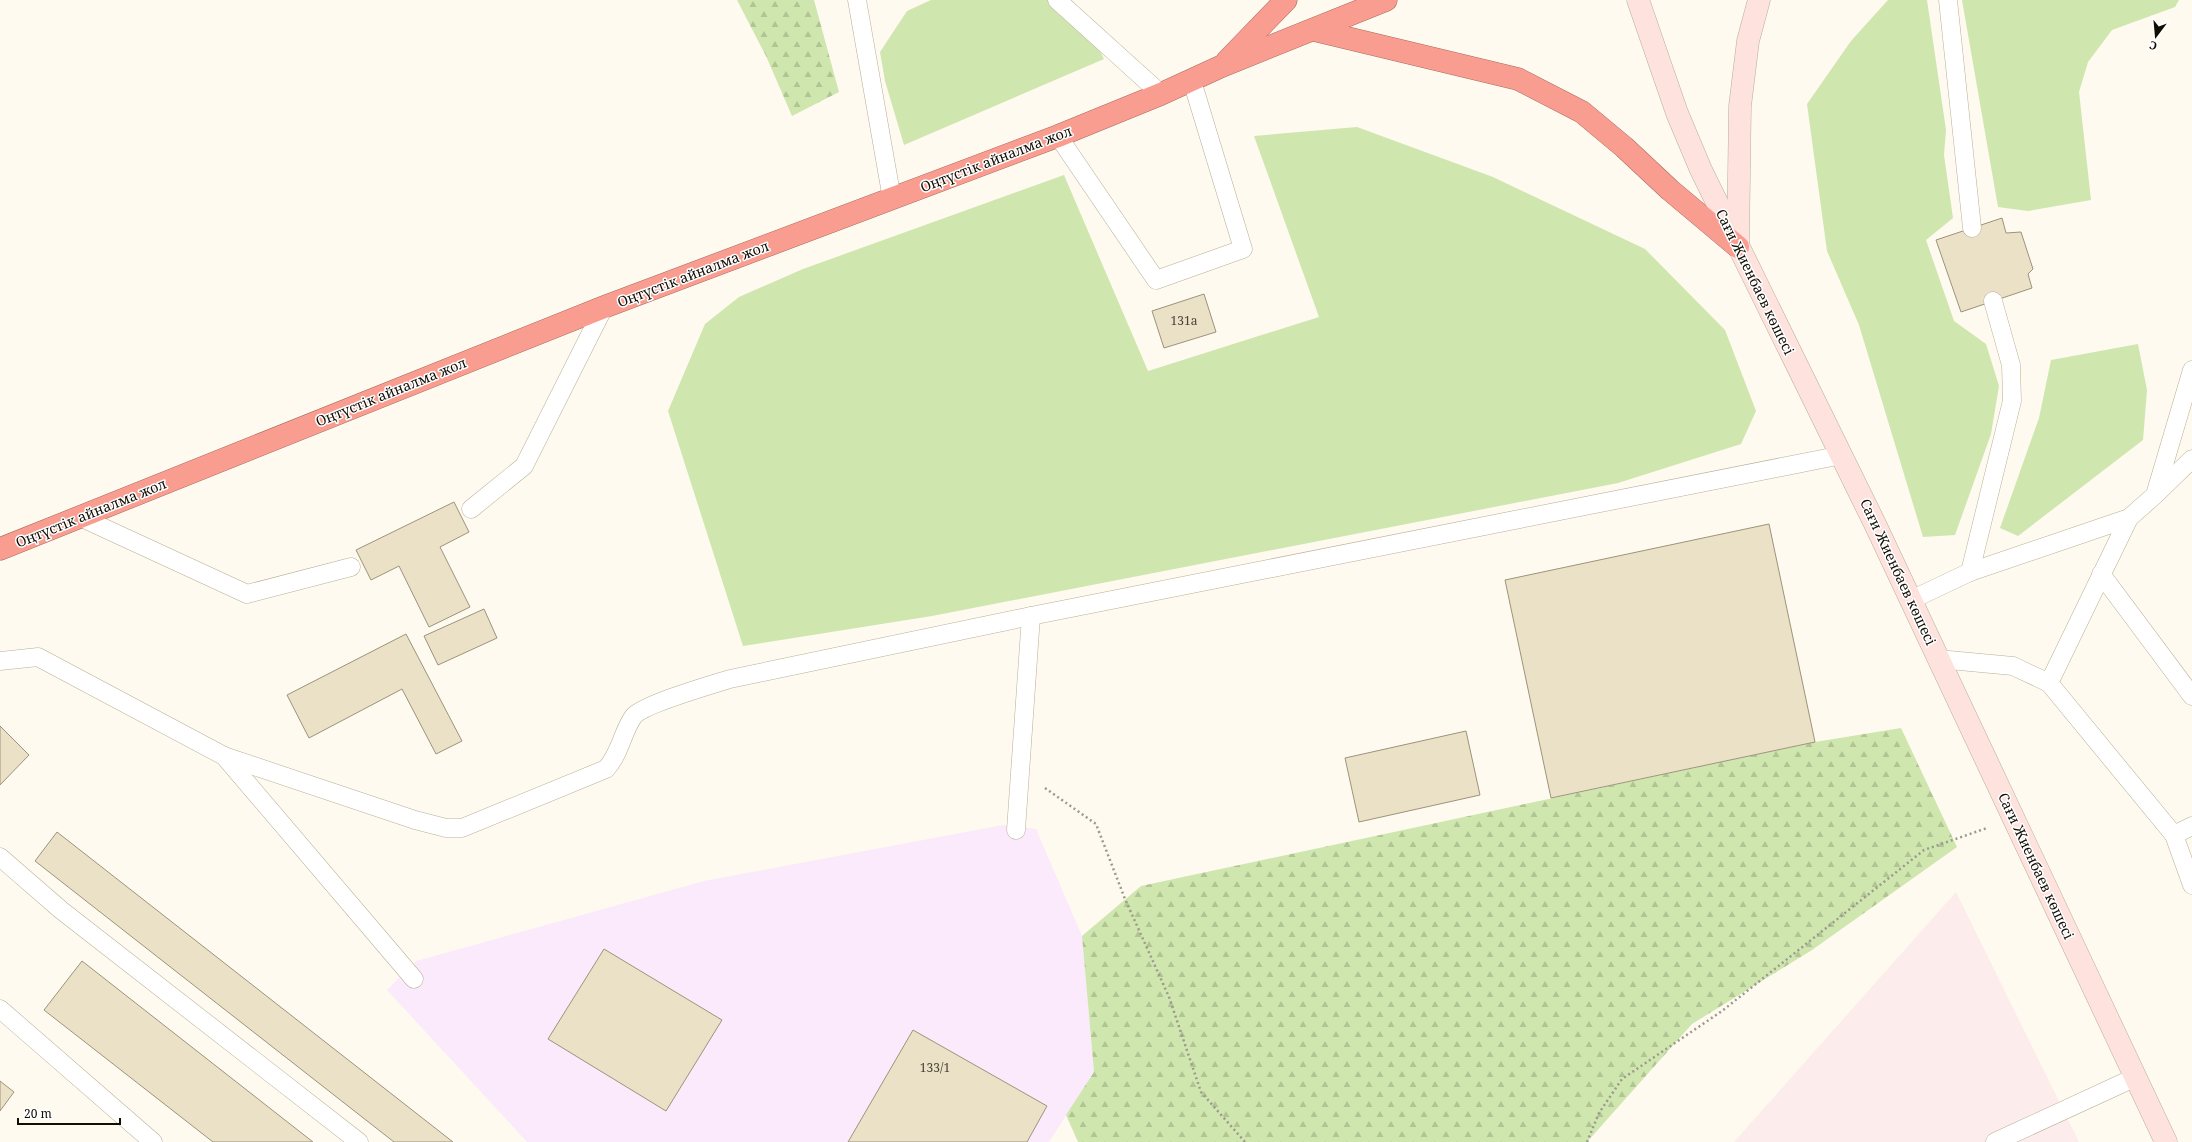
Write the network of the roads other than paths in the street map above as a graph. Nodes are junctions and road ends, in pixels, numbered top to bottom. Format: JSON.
{"nodes":[{"id":1,"x":857,"y":0,"type":"edge"},
{"id":2,"x":1057,"y":0,"type":"edge"},
{"id":3,"x":1286,"y":0,"type":"edge"},
{"id":4,"x":1386,"y":0,"type":"edge"},
{"id":5,"x":1638,"y":0,"type":"edge"},
{"id":6,"x":1759,"y":0,"type":"edge"},
{"id":7,"x":1948,"y":0,"type":"edge"},
{"id":8,"x":1314,"y":30,"type":"junction"},
{"id":9,"x":1222,"y":66,"type":"junction"},
{"id":10,"x":1192,"y":81,"type":"junction"},
{"id":11,"x":1161,"y":94,"type":"junction"},
{"id":12,"x":1058,"y":136,"type":"junction"},
{"id":13,"x":892,"y":199,"type":"junction"},
{"id":14,"x":1972,"y":228,"type":"dead end"},
{"id":15,"x":1738,"y":247,"type":"junction"},
{"id":16,"x":1993,"y":301,"type":"dead end"},
{"id":17,"x":604,"y":307,"type":"junction"},
{"id":18,"x":2192,"y":370,"type":"edge"},
{"id":19,"x":1842,"y":456,"type":"junction"},
{"id":20,"x":2192,"y":458,"type":"edge"},
{"id":21,"x":2155,"y":494,"type":"junction"},
{"id":22,"x":471,"y":509,"type":"dead end"},
{"id":23,"x":80,"y":517,"type":"junction"},
{"id":24,"x":2129,"y":518,"type":"junction"},
{"id":25,"x":0,"y":549,"type":"edge"},
{"id":26,"x":351,"y":567,"type":"dead end"},
{"id":27,"x":1970,"y":572,"type":"junction"},
{"id":28,"x":2101,"y":574,"type":"junction"},
{"id":29,"x":1911,"y":600,"type":"junction"},
{"id":30,"x":1031,"y":616,"type":"junction"},
{"id":31,"x":1938,"y":659,"type":"junction"},
{"id":32,"x":0,"y":661,"type":"edge"},
{"id":33,"x":2050,"y":683,"type":"junction"},
{"id":34,"x":2192,"y":696,"type":"edge"},
{"id":35,"x":224,"y":756,"type":"junction"},
{"id":36,"x":2192,"y":826,"type":"edge"},
{"id":37,"x":1016,"y":830,"type":"dead end"},
{"id":38,"x":2174,"y":834,"type":"junction"},
{"id":39,"x":0,"y":857,"type":"edge"},
{"id":40,"x":2192,"y":885,"type":"edge"},
{"id":41,"x":414,"y":979,"type":"dead end"},
{"id":42,"x":0,"y":1009,"type":"edge"},
{"id":43,"x":2136,"y":1078,"type":"junction"},
{"id":44,"x":153,"y":1142,"type":"edge"},
{"id":45,"x":359,"y":1142,"type":"edge"},
{"id":46,"x":1995,"y":1142,"type":"edge"},
{"id":47,"x":2166,"y":1142,"type":"edge"}],
"edges":[{"from":1,"to":13,"type":"lane"},
{"from":2,"to":11,"type":"lane"},
{"from":3,"to":9,"type":"highway"},
{"from":4,"to":8,"type":"highway","name":"Оңтүстік айналма жол"},
{"from":5,"to":15,"type":"main road","name":"Сағи Жиенбаев көшесі"},
{"from":6,"to":15,"type":"main road"},
{"from":7,"to":14,"type":"lane"},
{"from":8,"to":9,"type":"highway","name":"Оңтүстік айналма жол"},
{"from":8,"to":15,"type":"highway"},
{"from":9,"to":10,"type":"highway","name":"Оңтүстік айналма жол"},
{"from":10,"to":11,"type":"highway","name":"Оңтүстік айналма жол"},
{"from":10,"to":12,"type":"lane"},
{"from":11,"to":12,"type":"highway","name":"Оңтүстік айналма жол"},
{"from":12,"to":13,"type":"highway","name":"Оңтүстік айналма жол"},
{"from":13,"to":17,"type":"highway","name":"Оңтүстік айналма жол"},
{"from":15,"to":19,"type":"main road","name":"Сағи Жиенбаев көшесі"},
{"from":16,"to":27,"type":"lane"},
{"from":17,"to":22,"type":"lane"},
{"from":17,"to":23,"type":"highway","name":"Оңтүстік айналма жол"},
{"from":18,"to":21,"type":"lane"},
{"from":19,"to":29,"type":"main road","name":"Сағи Жиенбаев көшесі"},
{"from":19,"to":30,"type":"lane"},
{"from":20,"to":21,"type":"lane"},
{"from":21,"to":24,"type":"lane"},
{"from":23,"to":25,"type":"highway","name":"Оңтүстік айналма жол"},
{"from":23,"to":26,"type":"lane"},
{"from":24,"to":27,"type":"lane"},
{"from":24,"to":28,"type":"lane"},
{"from":27,"to":29,"type":"lane"},
{"from":28,"to":33,"type":"lane"},
{"from":28,"to":34,"type":"lane"},
{"from":29,"to":31,"type":"main road","name":"Сағи Жиенбаев көшесі"},
{"from":30,"to":35,"type":"lane"},
{"from":30,"to":37,"type":"lane"},
{"from":31,"to":33,"type":"lane"},
{"from":31,"to":43,"type":"main road","name":"Сағи Жиенбаев көшесі"},
{"from":32,"to":35,"type":"lane"},
{"from":33,"to":38,"type":"lane"},
{"from":35,"to":41,"type":"lane"},
{"from":36,"to":38,"type":"lane"},
{"from":38,"to":40,"type":"lane"},
{"from":39,"to":45,"type":"lane"},
{"from":42,"to":44,"type":"lane"},
{"from":43,"to":46,"type":"lane"},
{"from":43,"to":47,"type":"main road","name":"Сағи Жиенбаев көшесі"}]}
